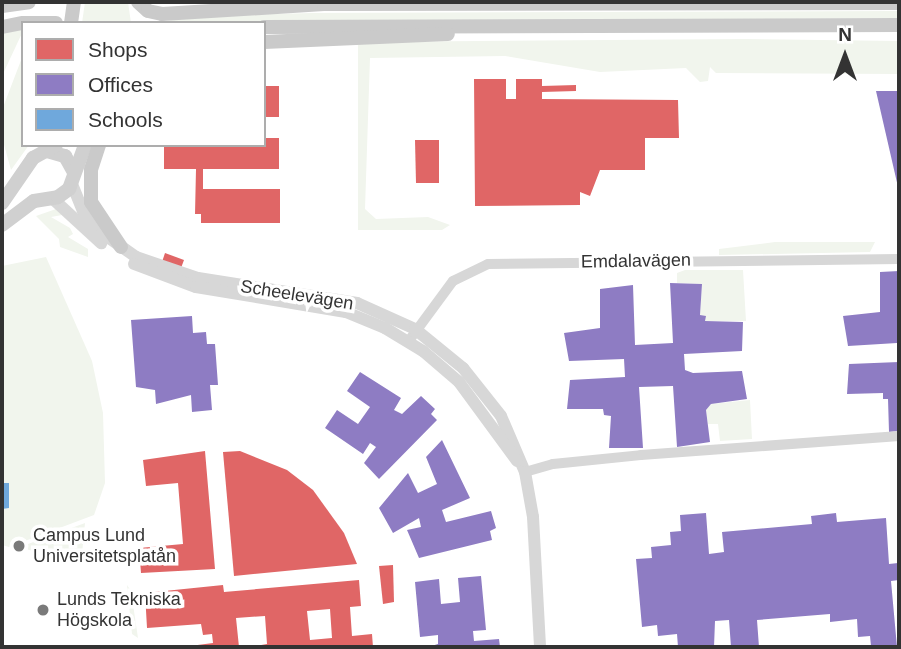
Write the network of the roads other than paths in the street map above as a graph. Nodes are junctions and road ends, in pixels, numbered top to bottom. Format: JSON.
{"nodes":[{"id":1,"x":29,"y":2,"type":"edge"},
{"id":2,"x":74,"y":2,"type":"edge"},
{"id":3,"x":138,"y":2,"type":"edge"},
{"id":4,"x":899,"y":3,"type":"edge"},
{"id":5,"x":2,"y":5,"type":"edge"},
{"id":6,"x":71,"y":21,"type":"edge"},
{"id":7,"x":139,"y":21,"type":"edge"},
{"id":8,"x":21,"y":23,"type":"edge"},
{"id":9,"x":899,"y":25,"type":"edge"},
{"id":10,"x":2,"y":27,"type":"edge"},
{"id":11,"x":266,"y":27,"type":"edge"},
{"id":12,"x":542,"y":27,"type":"junction"},
{"id":13,"x":266,"y":42,"type":"edge"},
{"id":14,"x":84,"y":147,"type":"edge"},
{"id":15,"x":98,"y":147,"type":"edge"},
{"id":16,"x":52,"y":148,"type":"edge"},
{"id":17,"x":29,"y":164,"type":"junction"},
{"id":18,"x":73,"y":178,"type":"junction"},
{"id":19,"x":48,"y":198,"type":"junction"},
{"id":20,"x":2,"y":203,"type":"edge"},
{"id":21,"x":2,"y":225,"type":"edge"},
{"id":22,"x":121,"y":247,"type":"junction"},
{"id":23,"x":899,"y":259,"type":"edge"},
{"id":24,"x":415,"y":329,"type":"junction"},
{"id":25,"x":408,"y":342,"type":"junction"},
{"id":26,"x":899,"y":436,"type":"edge"},
{"id":27,"x":525,"y":472,"type":"junction"},
{"id":28,"x":540,"y":647,"type":"edge"}],
"edges":[{"from":1,"to":5,"type":"main road"},
{"from":2,"to":6,"type":"main road"},
{"from":3,"to":4,"type":"main road"},
{"from":3,"to":7,"type":"main road"},
{"from":8,"to":10,"type":"main road"},
{"from":9,"to":12,"type":"main road"},
{"from":11,"to":12,"type":"main road"},
{"from":12,"to":13,"type":"main road"},
{"from":14,"to":18,"type":"main road"},
{"from":15,"to":22,"type":"main road"},
{"from":16,"to":17,"type":"main road"},
{"from":16,"to":18,"type":"main road"},
{"from":17,"to":19,"type":"main road"},
{"from":17,"to":20,"type":"main road"},
{"from":18,"to":19,"type":"main road"},
{"from":18,"to":22,"type":"street","name":"Scheelevägen"},
{"from":19,"to":21,"type":"main road"},
{"from":19,"to":25,"type":"street","name":"Scheelevägen"},
{"from":22,"to":24,"type":"street","name":"Scheelevägen"},
{"from":23,"to":24,"type":"street","name":"Emdalavägen"},
{"from":24,"to":25,"type":"street","name":"Emdalavägen"},
{"from":24,"to":27,"type":"street","name":"Scheelevägen"},
{"from":25,"to":27,"type":"street","name":"Scheelevägen"},
{"from":26,"to":27,"type":"street"},
{"from":27,"to":28,"type":"street","name":"Scheelevägen"}]}
